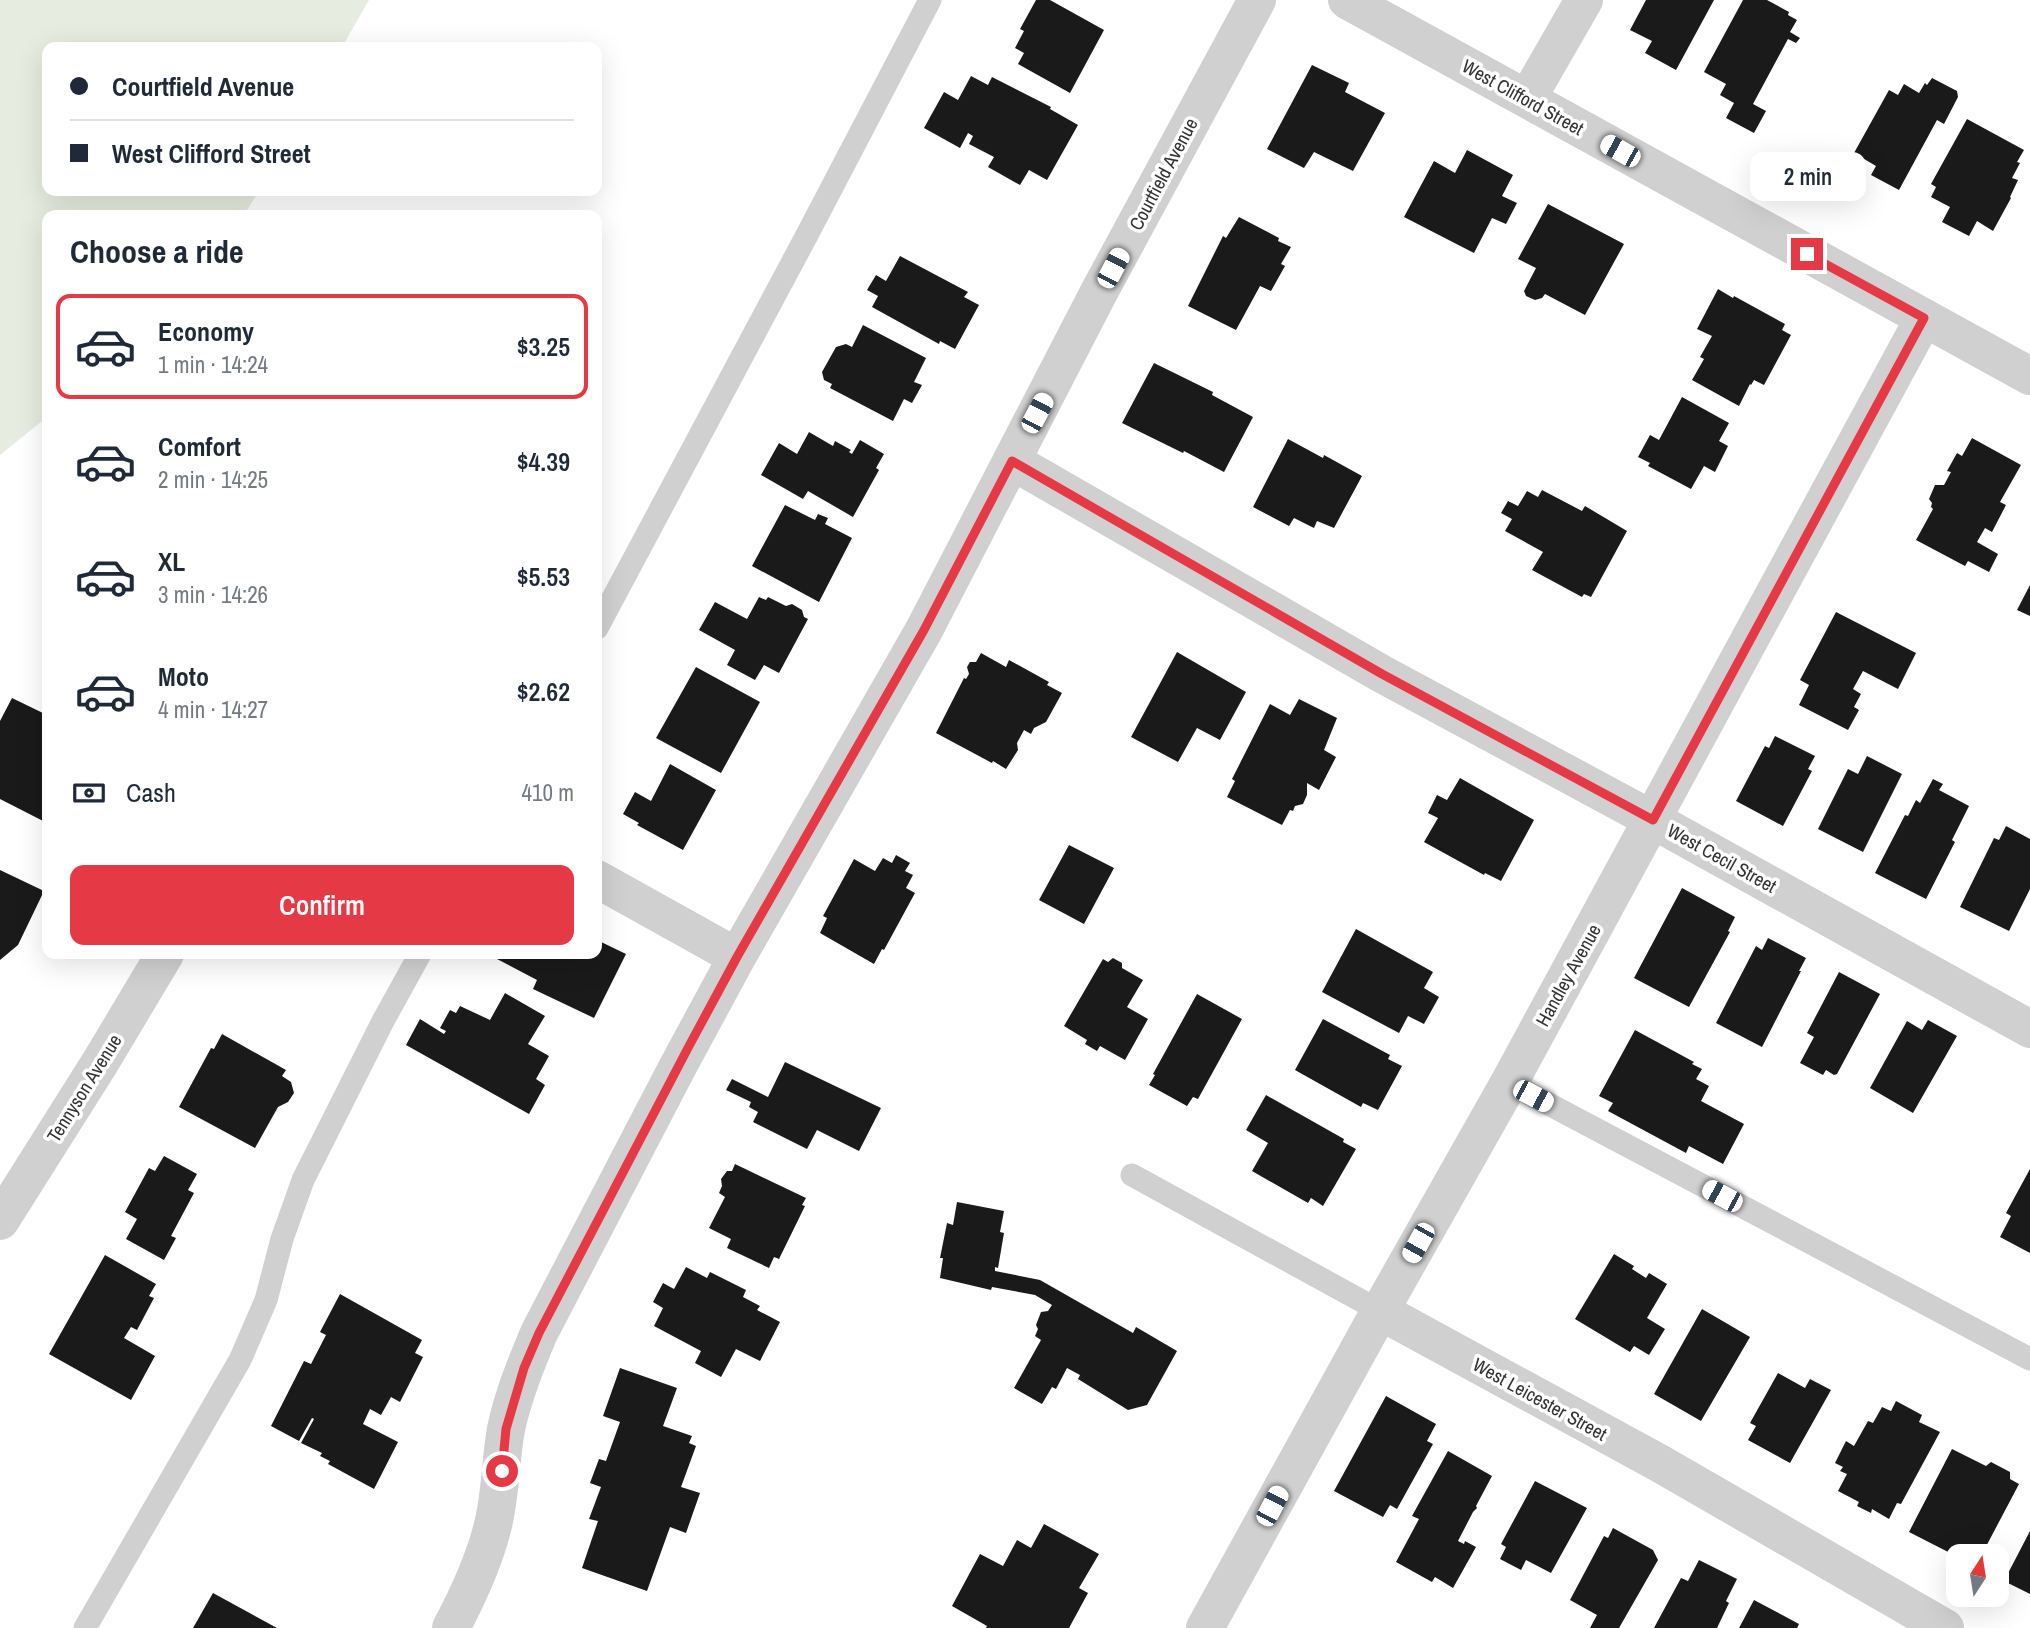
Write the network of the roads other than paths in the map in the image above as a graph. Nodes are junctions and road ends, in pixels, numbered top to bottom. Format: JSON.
{"nodes":[{"id":1,"x":930,"y":0,"type":"edge"},
{"id":2,"x":1257,"y":0,"type":"edge"},
{"id":3,"x":1347,"y":0,"type":"edge"},
{"id":4,"x":1584,"y":0,"type":"edge"},
{"id":5,"x":1527,"y":99,"type":"junction"},
{"id":6,"x":1924,"y":318,"type":"junction"},
{"id":7,"x":2030,"y":376,"type":"edge"},
{"id":8,"x":1012,"y":461,"type":"junction"},
{"id":9,"x":602,"y":619,"type":"edge"},
{"id":10,"x":1653,"y":820,"type":"junction"},
{"id":11,"x":602,"y":883,"type":"edge"},
{"id":12,"x":737,"y":957,"type":"junction"},
{"id":13,"x":162,"y":959,"type":"edge"},
{"id":14,"x":417,"y":959,"type":"edge"},
{"id":15,"x":2030,"y":1029,"type":"edge"},
{"id":16,"x":1509,"y":1083,"type":"junction"},
{"id":17,"x":1132,"y":1175,"type":"dead end"},
{"id":18,"x":0,"y":1221,"type":"edge"},
{"id":19,"x":1380,"y":1311,"type":"junction"},
{"id":20,"x":2030,"y":1359,"type":"edge"},
{"id":21,"x":86,"y":1628,"type":"edge"},
{"id":22,"x":452,"y":1628,"type":"edge"},
{"id":23,"x":1205,"y":1628,"type":"edge"},
{"id":24,"x":1945,"y":1628,"type":"edge"}],
"edges":[{"from":1,"to":9,"type":"lane"},
{"from":2,"to":8,"type":"street","name":"Courtfield Avenue"},
{"from":3,"to":5,"type":"street","name":"West Clifford Street"},
{"from":4,"to":5,"type":"street"},
{"from":5,"to":6,"type":"street","name":"West Clifford Street"},
{"from":6,"to":7,"type":"street","name":"West Clifford Street"},
{"from":6,"to":10,"type":"street","name":"Handley Avenue"},
{"from":8,"to":10,"type":"street","name":"West Cecil Street"},
{"from":8,"to":12,"type":"street","name":"Courtfield Avenue"},
{"from":10,"to":15,"type":"street","name":"West Cecil Street"},
{"from":10,"to":16,"type":"street","name":"Handley Avenue"},
{"from":11,"to":12,"type":"street"},
{"from":12,"to":22,"type":"street","name":"Courtfield Avenue"},
{"from":13,"to":18,"type":"street","name":"Tennyson Avenue"},
{"from":14,"to":21,"type":"lane"},
{"from":16,"to":19,"type":"street","name":"Handley Avenue"},
{"from":16,"to":20,"type":"lane"},
{"from":17,"to":19,"type":"lane","name":"West Leicester Street"},
{"from":19,"to":23,"type":"street","name":"Handley Avenue"},
{"from":19,"to":24,"type":"street","name":"West Leicester Street"}]}
